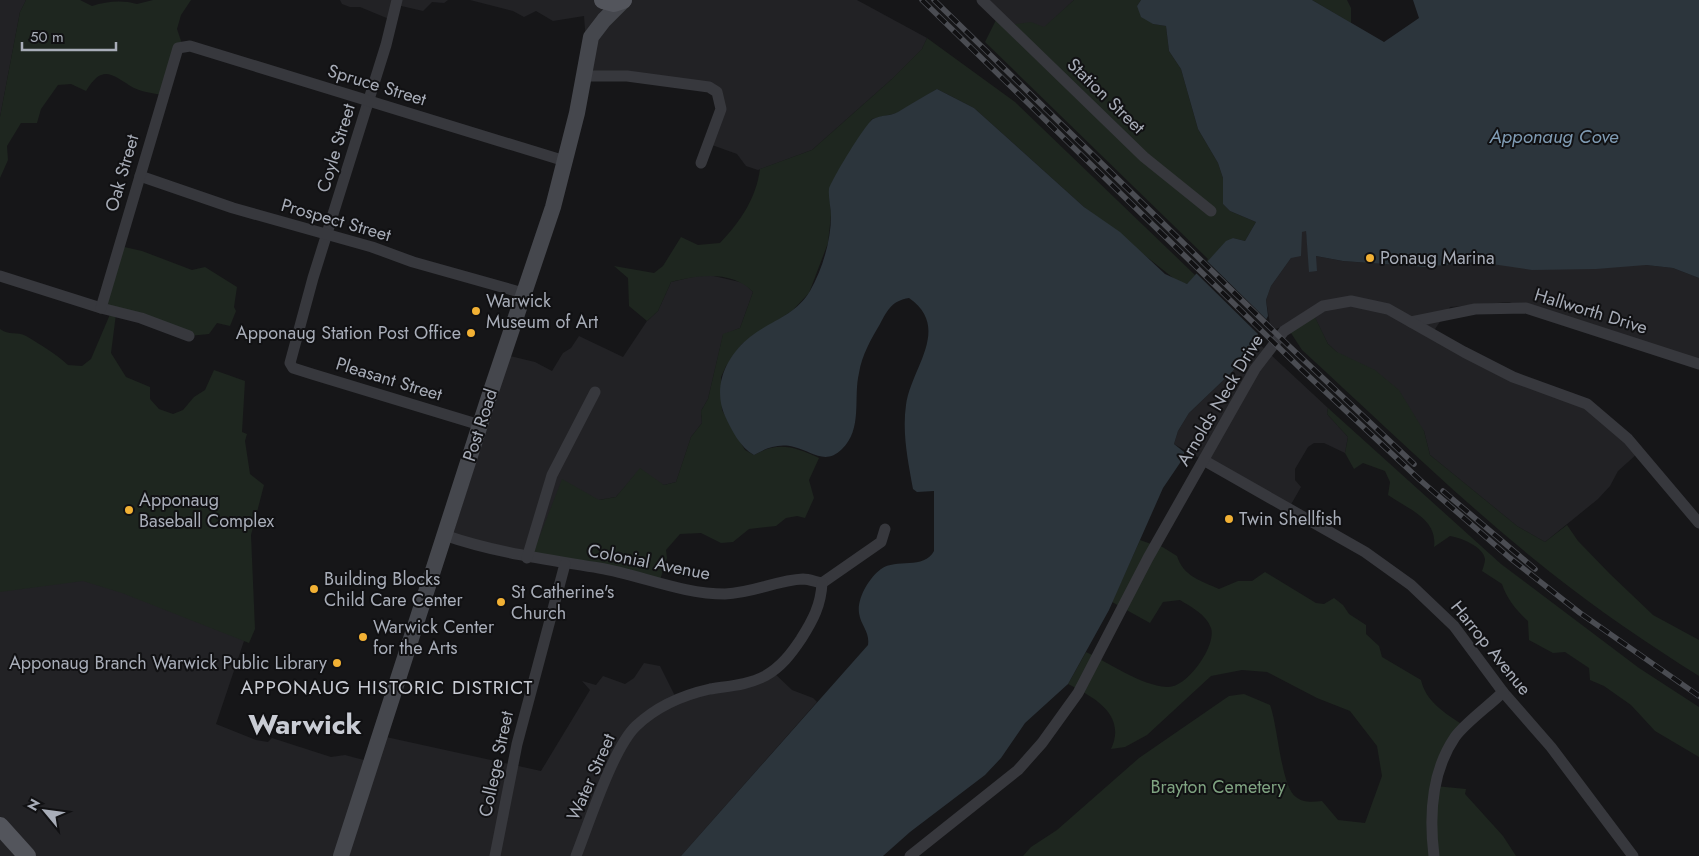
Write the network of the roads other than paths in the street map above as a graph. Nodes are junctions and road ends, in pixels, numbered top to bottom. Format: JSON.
{"nodes":[{"id":1,"x":398,"y":0,"type":"edge"},
{"id":2,"x":603,"y":0,"type":"edge"},
{"id":3,"x":623,"y":0,"type":"edge"},
{"id":4,"x":982,"y":0,"type":"edge"},
{"id":5,"x":178,"y":48,"type":"joint"},
{"id":6,"x":583,"y":76,"type":"junction"},
{"id":7,"x":369,"y":101,"type":"junction"},
{"id":8,"x":565,"y":161,"type":"junction"},
{"id":9,"x":701,"y":163,"type":"dead end"},
{"id":10,"x":140,"y":176,"type":"junction"},
{"id":11,"x":1211,"y":211,"type":"dead end"},
{"id":12,"x":327,"y":234,"type":"junction"},
{"id":13,"x":0,"y":276,"type":"edge"},
{"id":14,"x":523,"y":293,"type":"junction"},
{"id":15,"x":101,"y":308,"type":"junction"},
{"id":16,"x":1411,"y":322,"type":"junction"},
{"id":17,"x":189,"y":336,"type":"dead end"},
{"id":18,"x":290,"y":364,"type":"joint"},
{"id":19,"x":1699,"y":364,"type":"edge"},
{"id":20,"x":595,"y":392,"type":"dead end"},
{"id":21,"x":480,"y":425,"type":"junction"},
{"id":22,"x":1205,"y":461,"type":"junction"},
{"id":23,"x":1699,"y":523,"type":"edge"},
{"id":24,"x":885,"y":528,"type":"dead end"},
{"id":25,"x":444,"y":535,"type":"junction"},
{"id":26,"x":527,"y":558,"type":"junction"},
{"id":27,"x":565,"y":564,"type":"junction"},
{"id":28,"x":822,"y":583,"type":"junction"},
{"id":29,"x":1504,"y":692,"type":"junction"},
{"id":30,"x":0,"y":826,"type":"edge"},
{"id":31,"x":27,"y":856,"type":"edge"},
{"id":32,"x":341,"y":856,"type":"edge"},
{"id":33,"x":495,"y":856,"type":"edge"},
{"id":34,"x":576,"y":856,"type":"edge"},
{"id":35,"x":910,"y":856,"type":"edge"},
{"id":36,"x":1434,"y":856,"type":"edge"},
{"id":37,"x":1633,"y":856,"type":"edge"}],
"edges":[{"from":1,"to":7,"type":"street","name":"Coyle Street"},
{"from":2,"to":3,"type":"main road","name":"Post Road"},
{"from":3,"to":6,"type":"main road","name":"Post Road"},
{"from":4,"to":11,"type":"street","name":"Station Street"},
{"from":5,"to":7,"type":"street","name":"Spruce Street"},
{"from":5,"to":10,"type":"street","name":"Oak Street"},
{"from":6,"to":8,"type":"main road","name":"Post Road"},
{"from":6,"to":9,"type":"street"},
{"from":7,"to":8,"type":"street","name":"Spruce Street"},
{"from":7,"to":12,"type":"street","name":"Coyle Street"},
{"from":8,"to":14,"type":"main road","name":"Post Road"},
{"from":10,"to":12,"type":"street","name":"Prospect Street"},
{"from":10,"to":15,"type":"street","name":"Oak Street"},
{"from":12,"to":14,"type":"street","name":"Prospect Street"},
{"from":12,"to":18,"type":"street","name":"Coyle Street"},
{"from":13,"to":15,"type":"street"},
{"from":14,"to":21,"type":"main road","name":"Post Road"},
{"from":15,"to":17,"type":"street"},
{"from":16,"to":19,"type":"street","name":"Hallworth Drive"},
{"from":16,"to":22,"type":"street","name":"Arnolds Neck Drive"},
{"from":16,"to":23,"type":"street","name":"Arnolds Neck Drive"},
{"from":18,"to":21,"type":"street","name":"Pleasant Street"},
{"from":20,"to":26,"type":"street"},
{"from":21,"to":25,"type":"main road","name":"Post Road"},
{"from":22,"to":29,"type":"street","name":"Harrop Avenue"},
{"from":22,"to":35,"type":"street","name":"Arnolds Neck Drive"},
{"from":24,"to":28,"type":"street"},
{"from":25,"to":26,"type":"street","name":"Colonial Avenue"},
{"from":25,"to":32,"type":"main road","name":"Post Road"},
{"from":26,"to":27,"type":"street","name":"Colonial Avenue"},
{"from":27,"to":28,"type":"street","name":"Colonial Avenue"},
{"from":27,"to":33,"type":"street","name":"College Street"},
{"from":28,"to":34,"type":"street","name":"Water Street"},
{"from":29,"to":36,"type":"street"},
{"from":29,"to":37,"type":"street","name":"Harrop Avenue"},
{"from":30,"to":31,"type":"main road"}]}
